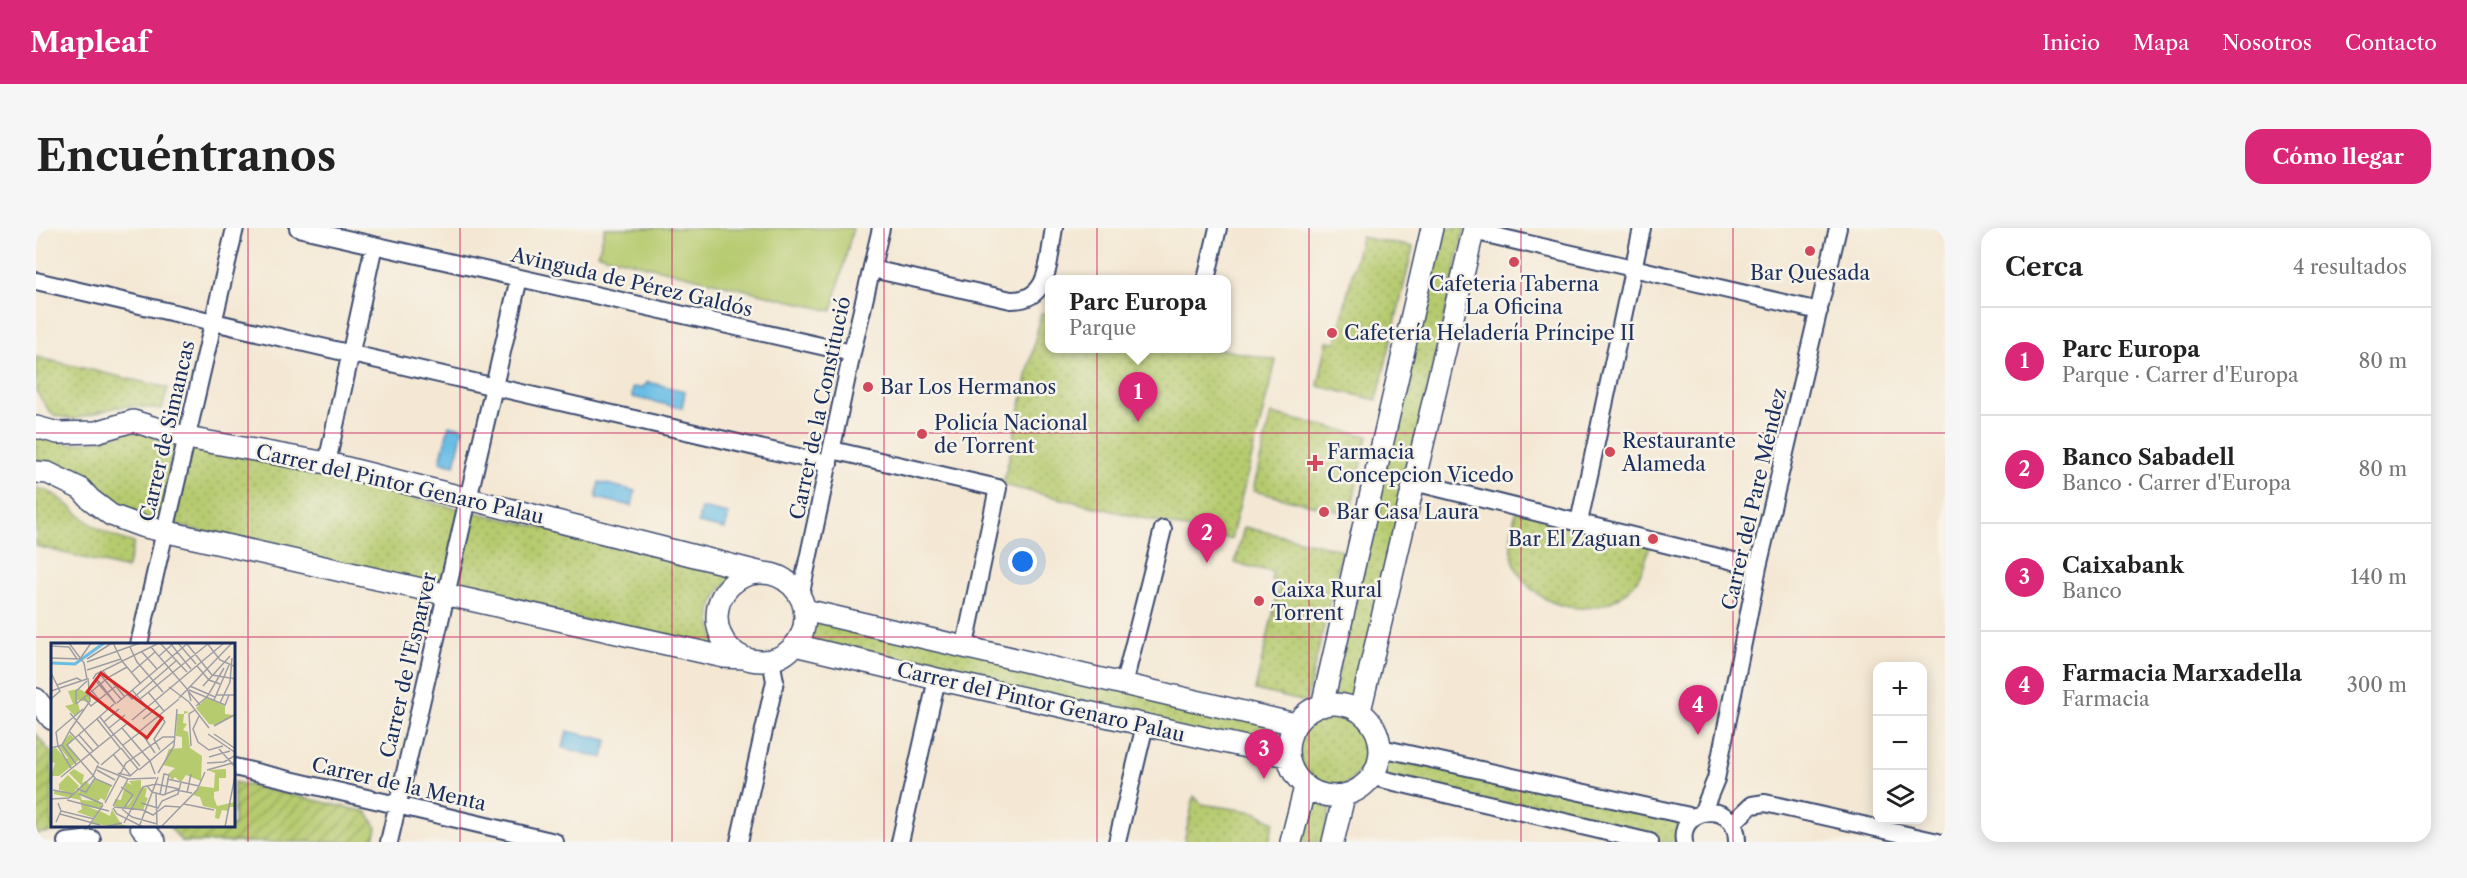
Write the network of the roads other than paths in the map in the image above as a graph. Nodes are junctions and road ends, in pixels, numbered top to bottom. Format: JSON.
{"nodes":[{"id":1,"x":235,"y":228,"type":"edge"},
{"id":2,"x":298,"y":228,"type":"edge"},
{"id":3,"x":881,"y":228,"type":"edge"},
{"id":4,"x":1054,"y":228,"type":"edge"},
{"id":5,"x":1218,"y":228,"type":"edge"},
{"id":6,"x":1432,"y":228,"type":"edge"},
{"id":7,"x":1642,"y":228,"type":"edge"},
{"id":8,"x":1838,"y":228,"type":"edge"},
{"id":9,"x":1473,"y":230,"type":"edge"},
{"id":10,"x":374,"y":245,"type":"junction"},
{"id":11,"x":872,"y":269,"type":"junction"},
{"id":12,"x":1632,"y":269,"type":"junction"},
{"id":13,"x":1045,"y":275,"type":"edge"},
{"id":14,"x":1207,"y":275,"type":"edge"},
{"id":15,"x":1045,"y":277,"type":"edge"},
{"id":16,"x":519,"y":278,"type":"junction"},
{"id":17,"x":36,"y":281,"type":"edge"},
{"id":18,"x":1819,"y":310,"type":"junction"},
{"id":19,"x":214,"y":322,"type":"junction"},
{"id":20,"x":852,"y":352,"type":"junction"},
{"id":21,"x":351,"y":353,"type":"junction"},
{"id":22,"x":495,"y":385,"type":"junction"},
{"id":23,"x":36,"y":427,"type":"edge"},
{"id":24,"x":187,"y":438,"type":"junction"},
{"id":25,"x":831,"y":457,"type":"junction"},
{"id":26,"x":327,"y":463,"type":"junction"},
{"id":27,"x":36,"y":472,"type":"edge"},
{"id":28,"x":1414,"y":482,"type":"junction"},
{"id":29,"x":469,"y":498,"type":"junction"},
{"id":30,"x":1579,"y":522,"type":"junction"},
{"id":31,"x":1163,"y":529,"type":"dead end"},
{"id":32,"x":164,"y":531,"type":"junction"},
{"id":33,"x":1758,"y":567,"type":"junction"},
{"id":34,"x":762,"y":573,"type":"junction"},
{"id":35,"x":446,"y":595,"type":"junction"},
{"id":36,"x":803,"y":604,"type":"junction"},
{"id":37,"x":139,"y":643,"type":"edge"},
{"id":38,"x":795,"y":645,"type":"junction"},
{"id":39,"x":965,"y":645,"type":"junction"},
{"id":40,"x":744,"y":658,"type":"junction"},
{"id":41,"x":771,"y":660,"type":"junction"},
{"id":42,"x":937,"y":679,"type":"junction"},
{"id":43,"x":1124,"y":683,"type":"junction"},
{"id":44,"x":36,"y":699,"type":"edge"},
{"id":45,"x":1322,"y":706,"type":"junction"},
{"id":46,"x":1360,"y":711,"type":"junction"},
{"id":47,"x":51,"y":718,"type":"edge"},
{"id":48,"x":1295,"y":724,"type":"junction"},
{"id":49,"x":1145,"y":725,"type":"junction"},
{"id":50,"x":1381,"y":748,"type":"junction"},
{"id":51,"x":1287,"y":756,"type":"junction"},
{"id":52,"x":236,"y":767,"type":"edge"},
{"id":53,"x":1372,"y":777,"type":"junction"},
{"id":54,"x":1716,"y":779,"type":"junction"},
{"id":55,"x":1305,"y":787,"type":"junction"},
{"id":56,"x":1344,"y":796,"type":"junction"},
{"id":57,"x":397,"y":806,"type":"junction"},
{"id":58,"x":1698,"y":815,"type":"junction"},
{"id":59,"x":1728,"y":819,"type":"junction"},
{"id":60,"x":143,"y":827,"type":"edge"},
{"id":61,"x":94,"y":835,"type":"edge"},
{"id":62,"x":1877,"y":835,"type":"edge"},
{"id":63,"x":66,"y":842,"type":"edge"},
{"id":64,"x":154,"y":842,"type":"edge"},
{"id":65,"x":389,"y":842,"type":"edge"},
{"id":66,"x":555,"y":842,"type":"edge"},
{"id":67,"x":739,"y":842,"type":"edge"},
{"id":68,"x":900,"y":842,"type":"edge"},
{"id":69,"x":1117,"y":842,"type":"edge"},
{"id":70,"x":1292,"y":842,"type":"edge"},
{"id":71,"x":1333,"y":842,"type":"edge"},
{"id":72,"x":1650,"y":842,"type":"edge"},
{"id":73,"x":1684,"y":842,"type":"edge"},
{"id":74,"x":1737,"y":842,"type":"edge"},
{"id":75,"x":1938,"y":842,"type":"edge"}],
"edges":[{"from":1,"to":19,"type":"street","name":"Carrer de Simancas"},
{"from":2,"to":10,"type":"street","name":"Avinguda de Pérez Galdós"},
{"from":3,"to":11,"type":"street","name":"Carrer de la Constitució"},
{"from":4,"to":13,"type":"street"},
{"from":5,"to":14,"type":"street"},
{"from":6,"to":45,"type":"street"},
{"from":7,"to":12,"type":"street"},
{"from":8,"to":18,"type":"street","name":"Carrer del Pare Méndez"},
{"from":9,"to":12,"type":"street"},
{"from":9,"to":28,"type":"street"},
{"from":10,"to":16,"type":"street","name":"Avinguda de Pérez Galdós"},
{"from":10,"to":21,"type":"street"},
{"from":11,"to":15,"type":"street"},
{"from":11,"to":20,"type":"street","name":"Carrer de la Constitució"},
{"from":12,"to":18,"type":"street"},
{"from":12,"to":30,"type":"street"},
{"from":16,"to":20,"type":"street","name":"Avinguda de Pérez Galdós"},
{"from":16,"to":22,"type":"street","name":"Carrer de l'Esparver"},
{"from":17,"to":19,"type":"street"},
{"from":18,"to":33,"type":"street","name":"Carrer del Pare Méndez"},
{"from":19,"to":21,"type":"street"},
{"from":19,"to":24,"type":"street","name":"Carrer de Simancas"},
{"from":20,"to":25,"type":"street","name":"Carrer de la Constitució"},
{"from":21,"to":22,"type":"street"},
{"from":21,"to":26,"type":"street"},
{"from":22,"to":25,"type":"street"},
{"from":22,"to":29,"type":"street","name":"Carrer de l'Esparver"},
{"from":23,"to":24,"type":"street","name":"Carrer del Pintor Genaro Palau"},
{"from":24,"to":26,"type":"street","name":"Carrer del Pintor Genaro Palau"},
{"from":24,"to":32,"type":"street","name":"Carrer de Simancas"},
{"from":25,"to":36,"type":"street","name":"Carrer de la Constitució"},
{"from":25,"to":39,"type":"street"},
{"from":26,"to":29,"type":"street","name":"Carrer del Pintor Genaro Palau"},
{"from":27,"to":32,"type":"street"},
{"from":28,"to":30,"type":"street"},
{"from":28,"to":46,"type":"street"},
{"from":29,"to":34,"type":"street","name":"Carrer del Pintor Genaro Palau"},
{"from":29,"to":35,"type":"street","name":"Carrer de l'Esparver"},
{"from":30,"to":33,"type":"street"},
{"from":31,"to":43,"type":"street"},
{"from":32,"to":35,"type":"street"},
{"from":32,"to":37,"type":"street","name":"Carrer de Simancas"},
{"from":33,"to":54,"type":"street","name":"Carrer del Pare Méndez"},
{"from":34,"to":36,"type":"street"},
{"from":34,"to":40,"type":"street"},
{"from":35,"to":40,"type":"street"},
{"from":35,"to":57,"type":"street","name":"Carrer de l'Esparver"},
{"from":36,"to":38,"type":"street"},
{"from":36,"to":39,"type":"street","name":"Carrer del Pintor Genaro Palau"},
{"from":38,"to":41,"type":"street"},
{"from":38,"to":42,"type":"street","name":"Carrer del Pintor Genaro Palau"},
{"from":39,"to":43,"type":"street","name":"Carrer del Pintor Genaro Palau"},
{"from":40,"to":41,"type":"street"},
{"from":41,"to":67,"type":"street"},
{"from":42,"to":49,"type":"street","name":"Carrer del Pintor Genaro Palau"},
{"from":42,"to":68,"type":"street"},
{"from":43,"to":48,"type":"street","name":"Carrer del Pintor Genaro Palau"},
{"from":44,"to":47,"type":"street"},
{"from":45,"to":46,"type":"street"},
{"from":45,"to":48,"type":"street"},
{"from":46,"to":50,"type":"street"},
{"from":48,"to":51,"type":"street"},
{"from":49,"to":51,"type":"street","name":"Carrer del Pintor Genaro Palau"},
{"from":49,"to":69,"type":"street"},
{"from":50,"to":53,"type":"street"},
{"from":50,"to":58,"type":"street"},
{"from":51,"to":55,"type":"street"},
{"from":52,"to":57,"type":"street","name":"Carrer de la Menta"},
{"from":53,"to":56,"type":"street"},
{"from":53,"to":72,"type":"street"},
{"from":54,"to":58,"type":"street","name":"Carrer del Pare Méndez"},
{"from":54,"to":59,"type":"street","name":"Carrer del Pare Méndez"},
{"from":55,"to":56,"type":"street"},
{"from":55,"to":70,"type":"street"},
{"from":56,"to":71,"type":"street"},
{"from":57,"to":65,"type":"street","name":"Carrer de l'Esparver"},
{"from":57,"to":66,"type":"street","name":"Carrer de la Menta"},
{"from":58,"to":59,"type":"street"},
{"from":58,"to":73,"type":"street","name":"Carrer del Pare Méndez"},
{"from":59,"to":62,"type":"street"},
{"from":59,"to":74,"type":"street","name":"Carrer del Pare Méndez"},
{"from":60,"to":64,"type":"street"},
{"from":61,"to":63,"type":"street"},
{"from":62,"to":75,"type":"street"}]}
